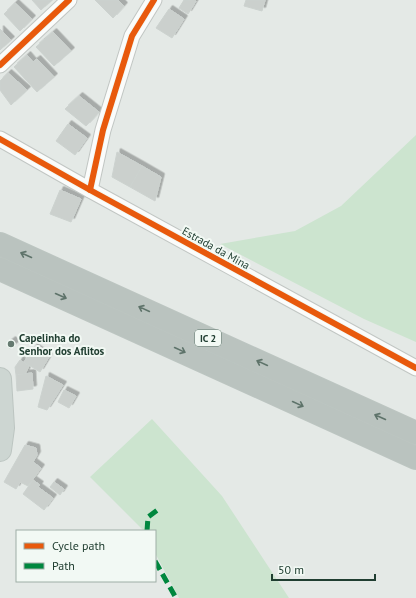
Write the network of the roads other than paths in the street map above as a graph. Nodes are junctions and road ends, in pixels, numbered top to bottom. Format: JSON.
{"nodes":[{"id":1,"x":69,"y":0,"type":"edge"},
{"id":2,"x":154,"y":0,"type":"edge"},
{"id":3,"x":0,"y":65,"type":"edge"},
{"id":4,"x":2,"y":142,"type":"edge"},
{"id":5,"x":90,"y":190,"type":"junction"},
{"id":6,"x":0,"y":244,"type":"edge"},
{"id":7,"x":0,"y":269,"type":"edge"},
{"id":8,"x":416,"y":368,"type":"edge"},
{"id":9,"x":0,"y":379,"type":"edge"},
{"id":10,"x":416,"y":433,"type":"edge"},
{"id":11,"x":0,"y":450,"type":"edge"},
{"id":12,"x":416,"y":458,"type":"edge"}],
"edges":[{"from":1,"to":3,"type":"street"},
{"from":2,"to":5,"type":"street"},
{"from":4,"to":5,"type":"street","name":"Estrada da Mina"},
{"from":5,"to":8,"type":"street","name":"Estrada da Mina"},
{"from":10,"to":6,"type":"highway","number":"IC 2","one_way":true},
{"from":7,"to":12,"type":"highway","number":"IC 2","one_way":true},
{"from":9,"to":11,"type":"main road"}]}
